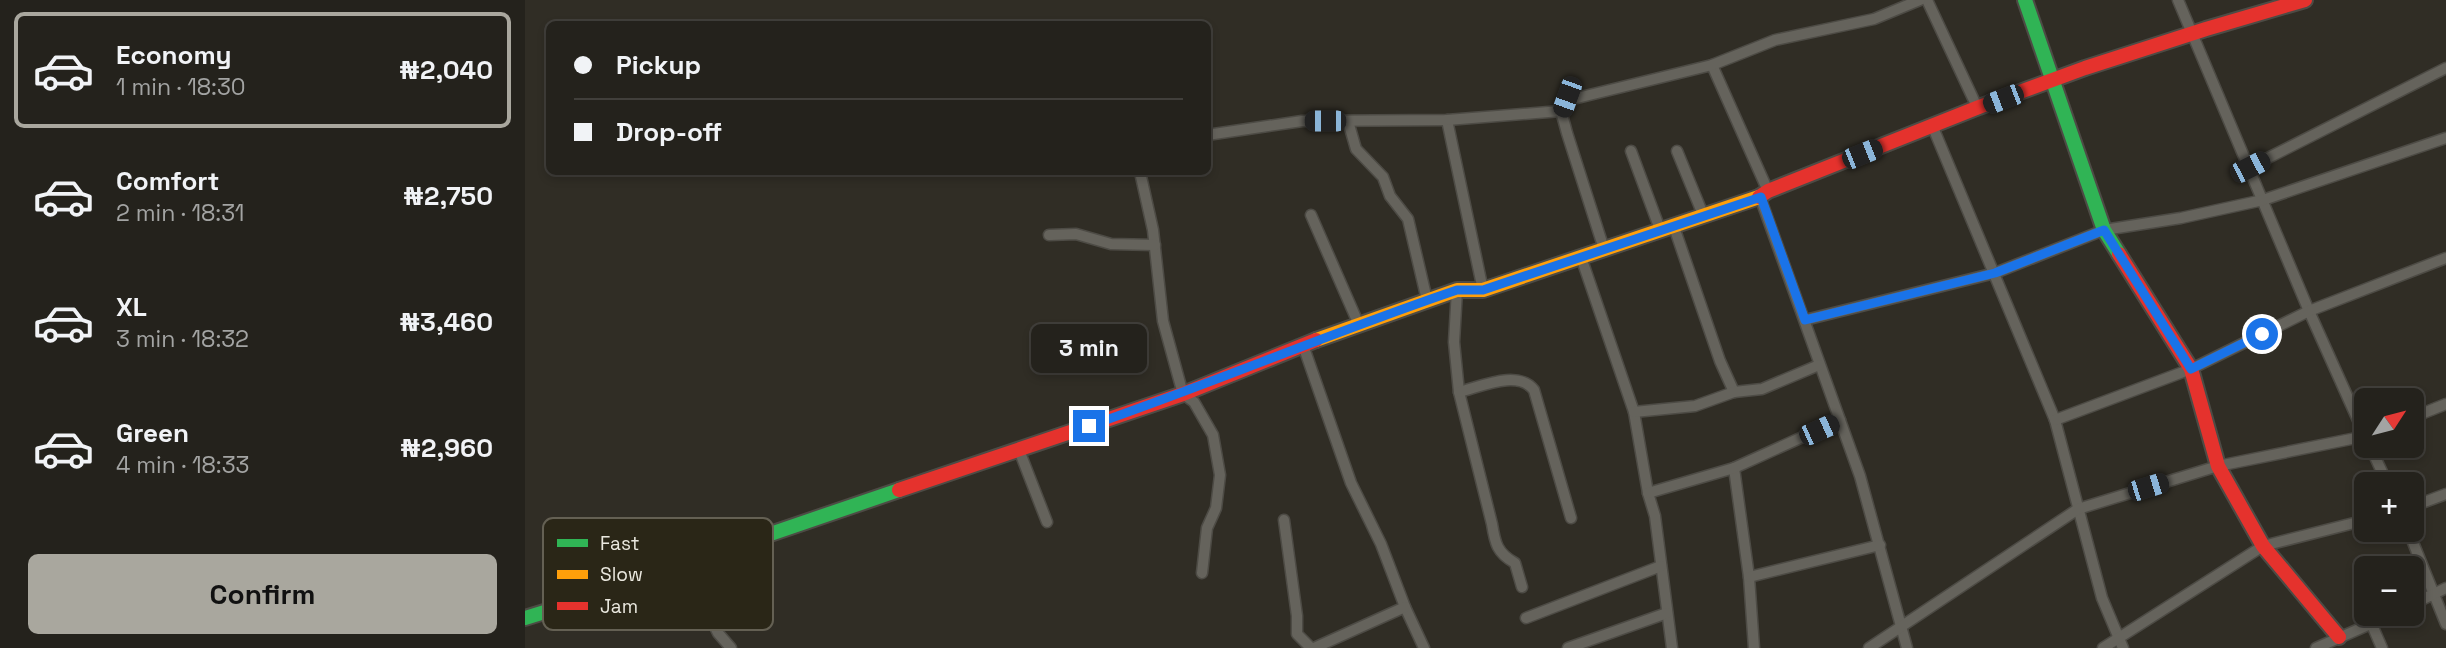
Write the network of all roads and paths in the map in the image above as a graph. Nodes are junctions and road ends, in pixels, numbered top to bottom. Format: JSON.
{"nodes":[{"id":1,"x":1920,"y":0,"type":"edge"},
{"id":2,"x":1927,"y":0,"type":"edge"},
{"id":3,"x":2025,"y":0,"type":"edge"},
{"id":4,"x":2178,"y":0,"type":"edge"},
{"id":5,"x":2305,"y":0,"type":"edge"},
{"id":6,"x":2192,"y":33,"type":"junction"},
{"id":7,"x":1711,"y":65,"type":"junction"},
{"id":8,"x":2446,"y":68,"type":"edge"},
{"id":9,"x":2053,"y":80,"type":"junction"},
{"id":10,"x":1978,"y":109,"type":"junction"},
{"id":11,"x":1562,"y":111,"type":"junction"},
{"id":12,"x":1447,"y":120,"type":"junction"},
{"id":13,"x":1348,"y":121,"type":"junction"},
{"id":14,"x":1932,"y":125,"type":"junction"},
{"id":15,"x":1211,"y":134,"type":"edge"},
{"id":16,"x":2446,"y":138,"type":"edge"},
{"id":17,"x":1631,"y":151,"type":"dead end"},
{"id":18,"x":1678,"y":151,"type":"dead end"},
{"id":19,"x":2250,"y":167,"type":"junction"},
{"id":20,"x":1141,"y":175,"type":"edge"},
{"id":21,"x":1764,"y":194,"type":"junction"},
{"id":22,"x":2263,"y":200,"type":"junction"},
{"id":23,"x":1311,"y":215,"type":"dead end"},
{"id":24,"x":1704,"y":217,"type":"junction"},
{"id":25,"x":1667,"y":230,"type":"junction"},
{"id":26,"x":2104,"y":230,"type":"junction"},
{"id":27,"x":1049,"y":235,"type":"dead end"},
{"id":28,"x":1155,"y":245,"type":"junction"},
{"id":29,"x":1604,"y":249,"type":"junction"},
{"id":30,"x":1581,"y":257,"type":"junction"},
{"id":31,"x":2446,"y":258,"type":"edge"},
{"id":32,"x":1995,"y":273,"type":"junction"},
{"id":33,"x":1457,"y":290,"type":"junction"},
{"id":34,"x":1483,"y":290,"type":"junction"},
{"id":35,"x":1427,"y":300,"type":"junction"},
{"id":36,"x":2309,"y":311,"type":"junction"},
{"id":37,"x":1805,"y":320,"type":"junction"},
{"id":38,"x":1359,"y":324,"type":"junction"},
{"id":39,"x":1303,"y":345,"type":"junction"},
{"id":40,"x":1819,"y":365,"type":"junction"},
{"id":41,"x":2191,"y":369,"type":"junction"},
{"id":42,"x":1459,"y":392,"type":"junction"},
{"id":43,"x":1734,"y":392,"type":"junction"},
{"id":44,"x":1183,"y":394,"type":"junction"},
{"id":45,"x":2446,"y":404,"type":"edge"},
{"id":46,"x":2354,"y":410,"type":"edge"},
{"id":47,"x":1634,"y":412,"type":"junction"},
{"id":48,"x":2424,"y":413,"type":"edge"},
{"id":49,"x":1840,"y":420,"type":"junction"},
{"id":50,"x":2055,"y":420,"type":"junction"},
{"id":51,"x":2354,"y":439,"type":"edge"},
{"id":52,"x":1019,"y":450,"type":"junction"},
{"id":53,"x":2218,"y":466,"type":"junction"},
{"id":54,"x":1734,"y":468,"type":"junction"},
{"id":55,"x":1648,"y":494,"type":"junction"},
{"id":56,"x":2446,"y":494,"type":"edge"},
{"id":57,"x":2424,"y":502,"type":"edge"},
{"id":58,"x":2078,"y":509,"type":"junction"},
{"id":59,"x":1571,"y":519,"type":"dead end"},
{"id":60,"x":1284,"y":520,"type":"dead end"},
{"id":61,"x":1047,"y":522,"type":"dead end"},
{"id":62,"x":2354,"y":523,"type":"edge"},
{"id":63,"x":773,"y":533,"type":"edge"},
{"id":64,"x":2413,"y":542,"type":"edge"},
{"id":65,"x":1880,"y":545,"type":"junction"},
{"id":66,"x":2263,"y":546,"type":"junction"},
{"id":67,"x":1661,"y":566,"type":"junction"},
{"id":68,"x":1202,"y":573,"type":"dead end"},
{"id":69,"x":1749,"y":577,"type":"junction"},
{"id":70,"x":1521,"y":587,"type":"dead end"},
{"id":71,"x":2446,"y":588,"type":"edge"},
{"id":72,"x":2434,"y":593,"type":"junction"},
{"id":73,"x":2424,"y":598,"type":"edge"},
{"id":74,"x":1405,"y":607,"type":"junction"},
{"id":75,"x":543,"y":612,"type":"edge"},
{"id":76,"x":1667,"y":613,"type":"junction"},
{"id":77,"x":525,"y":618,"type":"edge"},
{"id":78,"x":1526,"y":618,"type":"dead end"},
{"id":79,"x":2446,"y":624,"type":"edge"},
{"id":80,"x":1902,"y":625,"type":"junction"},
{"id":81,"x":2369,"y":626,"type":"edge"},
{"id":82,"x":2372,"y":626,"type":"edge"},
{"id":83,"x":717,"y":630,"type":"edge"},
{"id":84,"x":719,"y":633,"type":"junction"},
{"id":85,"x":2339,"y":637,"type":"junction"},
{"id":86,"x":2120,"y":644,"type":"edge"},
{"id":87,"x":725,"y":648,"type":"edge"},
{"id":88,"x":731,"y":648,"type":"edge"},
{"id":89,"x":1313,"y":648,"type":"edge"},
{"id":90,"x":1424,"y":648,"type":"edge"},
{"id":91,"x":1568,"y":648,"type":"edge"},
{"id":92,"x":1672,"y":648,"type":"edge"},
{"id":93,"x":1754,"y":648,"type":"edge"},
{"id":94,"x":1868,"y":648,"type":"edge"},
{"id":95,"x":1907,"y":648,"type":"edge"},
{"id":96,"x":2103,"y":648,"type":"edge"},
{"id":97,"x":2316,"y":648,"type":"edge"},
{"id":98,"x":2382,"y":648,"type":"edge"}],
"edges":[{"from":1,"to":7,"type":"street"},
{"from":2,"to":10,"type":"street"},
{"from":3,"to":9,"type":"street"},
{"from":4,"to":6,"type":"street"},
{"from":5,"to":6,"type":"street"},
{"from":6,"to":9,"type":"street"},
{"from":6,"to":19,"type":"street"},
{"from":7,"to":11,"type":"street"},
{"from":7,"to":21,"type":"street"},
{"from":8,"to":19,"type":"street"},
{"from":9,"to":10,"type":"street"},
{"from":9,"to":26,"type":"street"},
{"from":10,"to":14,"type":"street"},
{"from":11,"to":12,"type":"street"},
{"from":11,"to":29,"type":"street"},
{"from":12,"to":13,"type":"street"},
{"from":12,"to":34,"type":"street"},
{"from":13,"to":15,"type":"street"},
{"from":13,"to":35,"type":"street"},
{"from":14,"to":21,"type":"street"},
{"from":14,"to":32,"type":"street"},
{"from":16,"to":22,"type":"street"},
{"from":17,"to":25,"type":"street"},
{"from":18,"to":24,"type":"street"},
{"from":19,"to":22,"type":"street"},
{"from":20,"to":28,"type":"street"},
{"from":21,"to":24,"type":"street"},
{"from":21,"to":37,"type":"street"},
{"from":22,"to":26,"type":"street"},
{"from":22,"to":36,"type":"street"},
{"from":23,"to":38,"type":"street"},
{"from":24,"to":25,"type":"street"},
{"from":25,"to":29,"type":"street"},
{"from":25,"to":43,"type":"street"},
{"from":26,"to":32,"type":"street"},
{"from":26,"to":41,"type":"street"},
{"from":27,"to":28,"type":"street"},
{"from":28,"to":44,"type":"street"},
{"from":29,"to":30,"type":"street"},
{"from":30,"to":34,"type":"street"},
{"from":30,"to":47,"type":"street"},
{"from":31,"to":36,"type":"street"},
{"from":32,"to":37,"type":"street"},
{"from":32,"to":50,"type":"street"},
{"from":33,"to":34,"type":"street"},
{"from":33,"to":35,"type":"street"},
{"from":33,"to":42,"type":"street"},
{"from":35,"to":38,"type":"street"},
{"from":36,"to":41,"type":"street"},
{"from":36,"to":46,"type":"street"},
{"from":37,"to":40,"type":"street"},
{"from":38,"to":39,"type":"street"},
{"from":39,"to":44,"type":"street"},
{"from":39,"to":74,"type":"street"},
{"from":40,"to":43,"type":"street"},
{"from":40,"to":49,"type":"street"},
{"from":41,"to":50,"type":"street"},
{"from":41,"to":53,"type":"street"},
{"from":42,"to":59,"type":"street"},
{"from":42,"to":70,"type":"street"},
{"from":43,"to":47,"type":"street"},
{"from":44,"to":52,"type":"street"},
{"from":44,"to":68,"type":"street"},
{"from":45,"to":48,"type":"street"},
{"from":47,"to":55,"type":"street"},
{"from":49,"to":54,"type":"street"},
{"from":49,"to":65,"type":"street"},
{"from":50,"to":58,"type":"street"},
{"from":51,"to":53,"type":"street"},
{"from":52,"to":61,"type":"street"},
{"from":52,"to":63,"type":"street"},
{"from":53,"to":58,"type":"street"},
{"from":53,"to":66,"type":"street"},
{"from":54,"to":55,"type":"street"},
{"from":54,"to":69,"type":"street"},
{"from":55,"to":67,"type":"street"},
{"from":56,"to":57,"type":"street"},
{"from":58,"to":80,"type":"street"},
{"from":58,"to":86,"type":"street"},
{"from":60,"to":89,"type":"street"},
{"from":62,"to":66,"type":"street"},
{"from":64,"to":72,"type":"street"},
{"from":65,"to":69,"type":"street"},
{"from":65,"to":80,"type":"street"},
{"from":66,"to":85,"type":"street"},
{"from":66,"to":86,"type":"street"},
{"from":67,"to":76,"type":"street"},
{"from":67,"to":78,"type":"street"},
{"from":69,"to":93,"type":"street"},
{"from":71,"to":72,"type":"street"},
{"from":72,"to":73,"type":"street"},
{"from":72,"to":79,"type":"street"},
{"from":74,"to":89,"type":"street"},
{"from":74,"to":90,"type":"street"},
{"from":75,"to":77,"type":"street"},
{"from":76,"to":91,"type":"street"},
{"from":76,"to":92,"type":"street"},
{"from":80,"to":94,"type":"street"},
{"from":80,"to":95,"type":"street"},
{"from":81,"to":85,"type":"street"},
{"from":82,"to":98,"type":"street"},
{"from":83,"to":84,"type":"street"},
{"from":84,"to":87,"type":"street"},
{"from":84,"to":88,"type":"street"},
{"from":85,"to":97,"type":"street"},
{"from":86,"to":96,"type":"street"}]}
